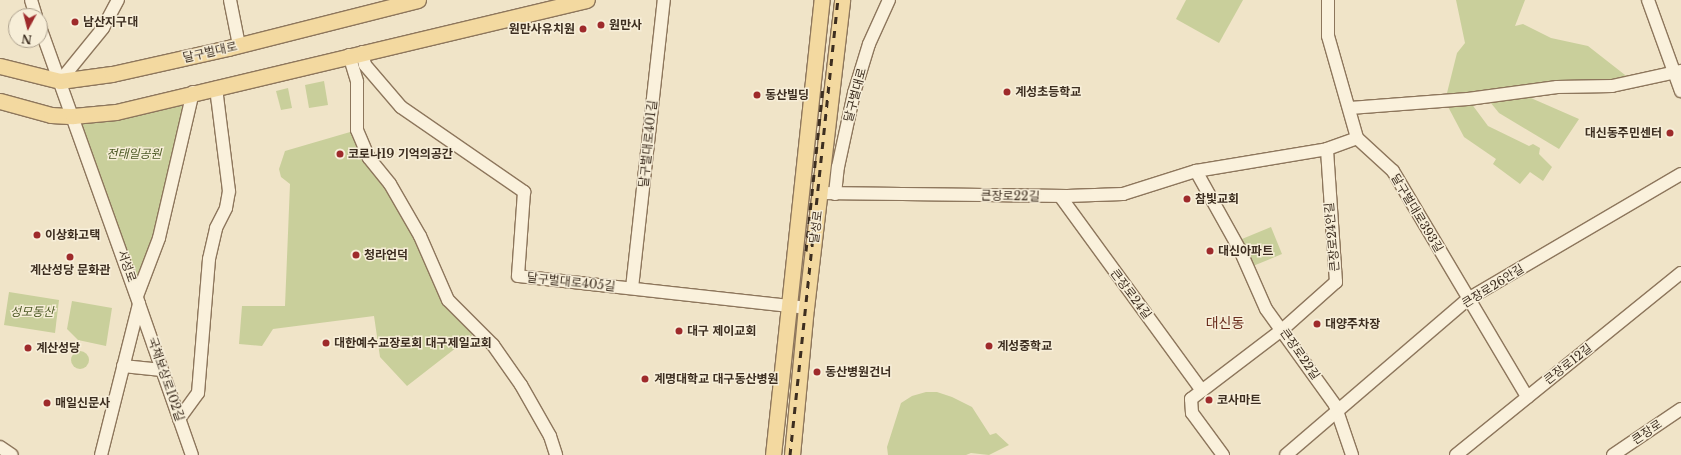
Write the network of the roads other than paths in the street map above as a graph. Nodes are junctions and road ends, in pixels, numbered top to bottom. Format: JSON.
{"nodes":[{"id":1,"x":118,"y":0,"type":"edge"},
{"id":2,"x":230,"y":0,"type":"edge"},
{"id":3,"x":418,"y":0,"type":"edge"},
{"id":4,"x":587,"y":0,"type":"edge"},
{"id":5,"x":664,"y":0,"type":"edge"},
{"id":6,"x":822,"y":0,"type":"edge"},
{"id":7,"x":842,"y":0,"type":"edge"},
{"id":8,"x":889,"y":0,"type":"edge"},
{"id":9,"x":1328,"y":0,"type":"edge"},
{"id":10,"x":1648,"y":0,"type":"edge"},
{"id":11,"x":239,"y":45,"type":"junction"},
{"id":12,"x":48,"y":48,"type":"edge"},
{"id":13,"x":355,"y":54,"type":"junction"},
{"id":14,"x":0,"y":66,"type":"edge"},
{"id":15,"x":1678,"y":72,"type":"edge"},
{"id":16,"x":60,"y":81,"type":"junction"},
{"id":17,"x":216,"y":88,"type":"junction"},
{"id":18,"x":1681,"y":91,"type":"edge"},
{"id":19,"x":193,"y":92,"type":"junction"},
{"id":20,"x":0,"y":101,"type":"edge"},
{"id":21,"x":1350,"y":108,"type":"junction"},
{"id":22,"x":74,"y":116,"type":"junction"},
{"id":23,"x":1357,"y":138,"type":"junction"},
{"id":24,"x":1327,"y":149,"type":"junction"},
{"id":25,"x":1196,"y":171,"type":"junction"},
{"id":26,"x":1681,"y":174,"type":"edge"},
{"id":27,"x":827,"y":193,"type":"junction"},
{"id":28,"x":1060,"y":196,"type":"junction"},
{"id":29,"x":1681,"y":273,"type":"edge"},
{"id":30,"x":632,"y":288,"type":"junction"},
{"id":31,"x":1468,"y":299,"type":"junction"},
{"id":32,"x":138,"y":300,"type":"junction"},
{"id":33,"x":790,"y":307,"type":"junction"},
{"id":34,"x":806,"y":308,"type":"junction"},
{"id":35,"x":1283,"y":329,"type":"junction"},
{"id":36,"x":123,"y":366,"type":"junction"},
{"id":37,"x":162,"y":370,"type":"junction"},
{"id":38,"x":1202,"y":391,"type":"junction"},
{"id":39,"x":1527,"y":397,"type":"junction"},
{"id":40,"x":1681,"y":409,"type":"edge"},
{"id":41,"x":1337,"y":410,"type":"junction"},
{"id":42,"x":179,"y":420,"type":"junction"},
{"id":43,"x":0,"y":447,"type":"edge"},
{"id":44,"x":1628,"y":451,"type":"edge"},
{"id":45,"x":12,"y":455,"type":"edge"},
{"id":46,"x":101,"y":455,"type":"edge"},
{"id":47,"x":192,"y":455,"type":"edge"},
{"id":48,"x":556,"y":455,"type":"edge"},
{"id":49,"x":773,"y":455,"type":"edge"},
{"id":50,"x":792,"y":455,"type":"edge"},
{"id":51,"x":1223,"y":455,"type":"edge"},
{"id":52,"x":1286,"y":455,"type":"edge"},
{"id":53,"x":1352,"y":455,"type":"edge"},
{"id":54,"x":1456,"y":455,"type":"edge"},
{"id":55,"x":1613,"y":455,"type":"edge"}],
"edges":[{"from":1,"to":16,"type":"street"},
{"from":2,"to":11,"type":"street"},
{"from":3,"to":11,"type":"main road","name":"달구벌대로"},
{"from":4,"to":13,"type":"main road"},
{"from":5,"to":30,"type":"street","name":"달구벌대로401길"},
{"from":6,"to":33,"type":"main road"},
{"from":7,"to":27,"type":"main road","name":"달성로"},
{"from":8,"to":27,"type":"street","name":"달구벌대로"},
{"from":9,"to":21,"type":"street"},
{"from":10,"to":15,"type":"street"},
{"from":11,"to":16,"type":"main road","name":"달구벌대로"},
{"from":12,"to":16,"type":"street","name":"서성로"},
{"from":13,"to":17,"type":"main road"},
{"from":13,"to":30,"type":"street","name":"달구벌대로405길"},
{"from":13,"to":48,"type":"street"},
{"from":14,"to":16,"type":"main road","name":"달구벌대로"},
{"from":15,"to":18,"type":"street"},
{"from":15,"to":21,"type":"street"},
{"from":16,"to":22,"type":"street","name":"서성로"},
{"from":17,"to":19,"type":"main road"},
{"from":17,"to":42,"type":"street"},
{"from":19,"to":22,"type":"main road"},
{"from":19,"to":32,"type":"street"},
{"from":20,"to":22,"type":"main road"},
{"from":21,"to":23,"type":"street"},
{"from":22,"to":32,"type":"street","name":"서성로"},
{"from":23,"to":24,"type":"street","name":"큰장로22길"},
{"from":23,"to":31,"type":"street","name":"달구벌대로393길"},
{"from":24,"to":25,"type":"street","name":"큰장로22길"},
{"from":24,"to":35,"type":"street","name":"큰장로24안길"},
{"from":25,"to":28,"type":"street","name":"큰장로22길"},
{"from":25,"to":35,"type":"street","name":"큰장로22길"},
{"from":26,"to":31,"type":"street","name":"큰장로26안길"},
{"from":27,"to":28,"type":"street","name":"큰장로22길"},
{"from":27,"to":34,"type":"main road","name":"달성로"},
{"from":28,"to":38,"type":"street","name":"큰장로24길"},
{"from":29,"to":39,"type":"street","name":"큰장로12길"},
{"from":30,"to":33,"type":"street","name":"달구벌대로405길"},
{"from":31,"to":39,"type":"street","name":"달구벌대로393길"},
{"from":31,"to":41,"type":"street","name":"큰장로26안길"},
{"from":32,"to":36,"type":"street"},
{"from":32,"to":37,"type":"street","name":"국채보상로102길"},
{"from":33,"to":34,"type":"street","name":"달구벌대로405길"},
{"from":33,"to":49,"type":"main road"},
{"from":34,"to":50,"type":"main road","name":"달성로"},
{"from":35,"to":38,"type":"street","name":"큰장로24안길"},
{"from":35,"to":41,"type":"street","name":"큰장로22길"},
{"from":36,"to":37,"type":"street"},
{"from":36,"to":46,"type":"street"},
{"from":37,"to":42,"type":"street","name":"국채보상로102길"},
{"from":38,"to":51,"type":"street","name":"큰장로24안길"},
{"from":39,"to":54,"type":"street","name":"큰장로12길"},
{"from":40,"to":44,"type":"street","name":"큰장로"},
{"from":41,"to":52,"type":"street","name":"큰장로26안길"},
{"from":41,"to":53,"type":"street","name":"큰장로22길"},
{"from":42,"to":47,"type":"street","name":"국채보상로102길"},
{"from":43,"to":45,"type":"street"},
{"from":44,"to":55,"type":"street","name":"큰장로"}]}
